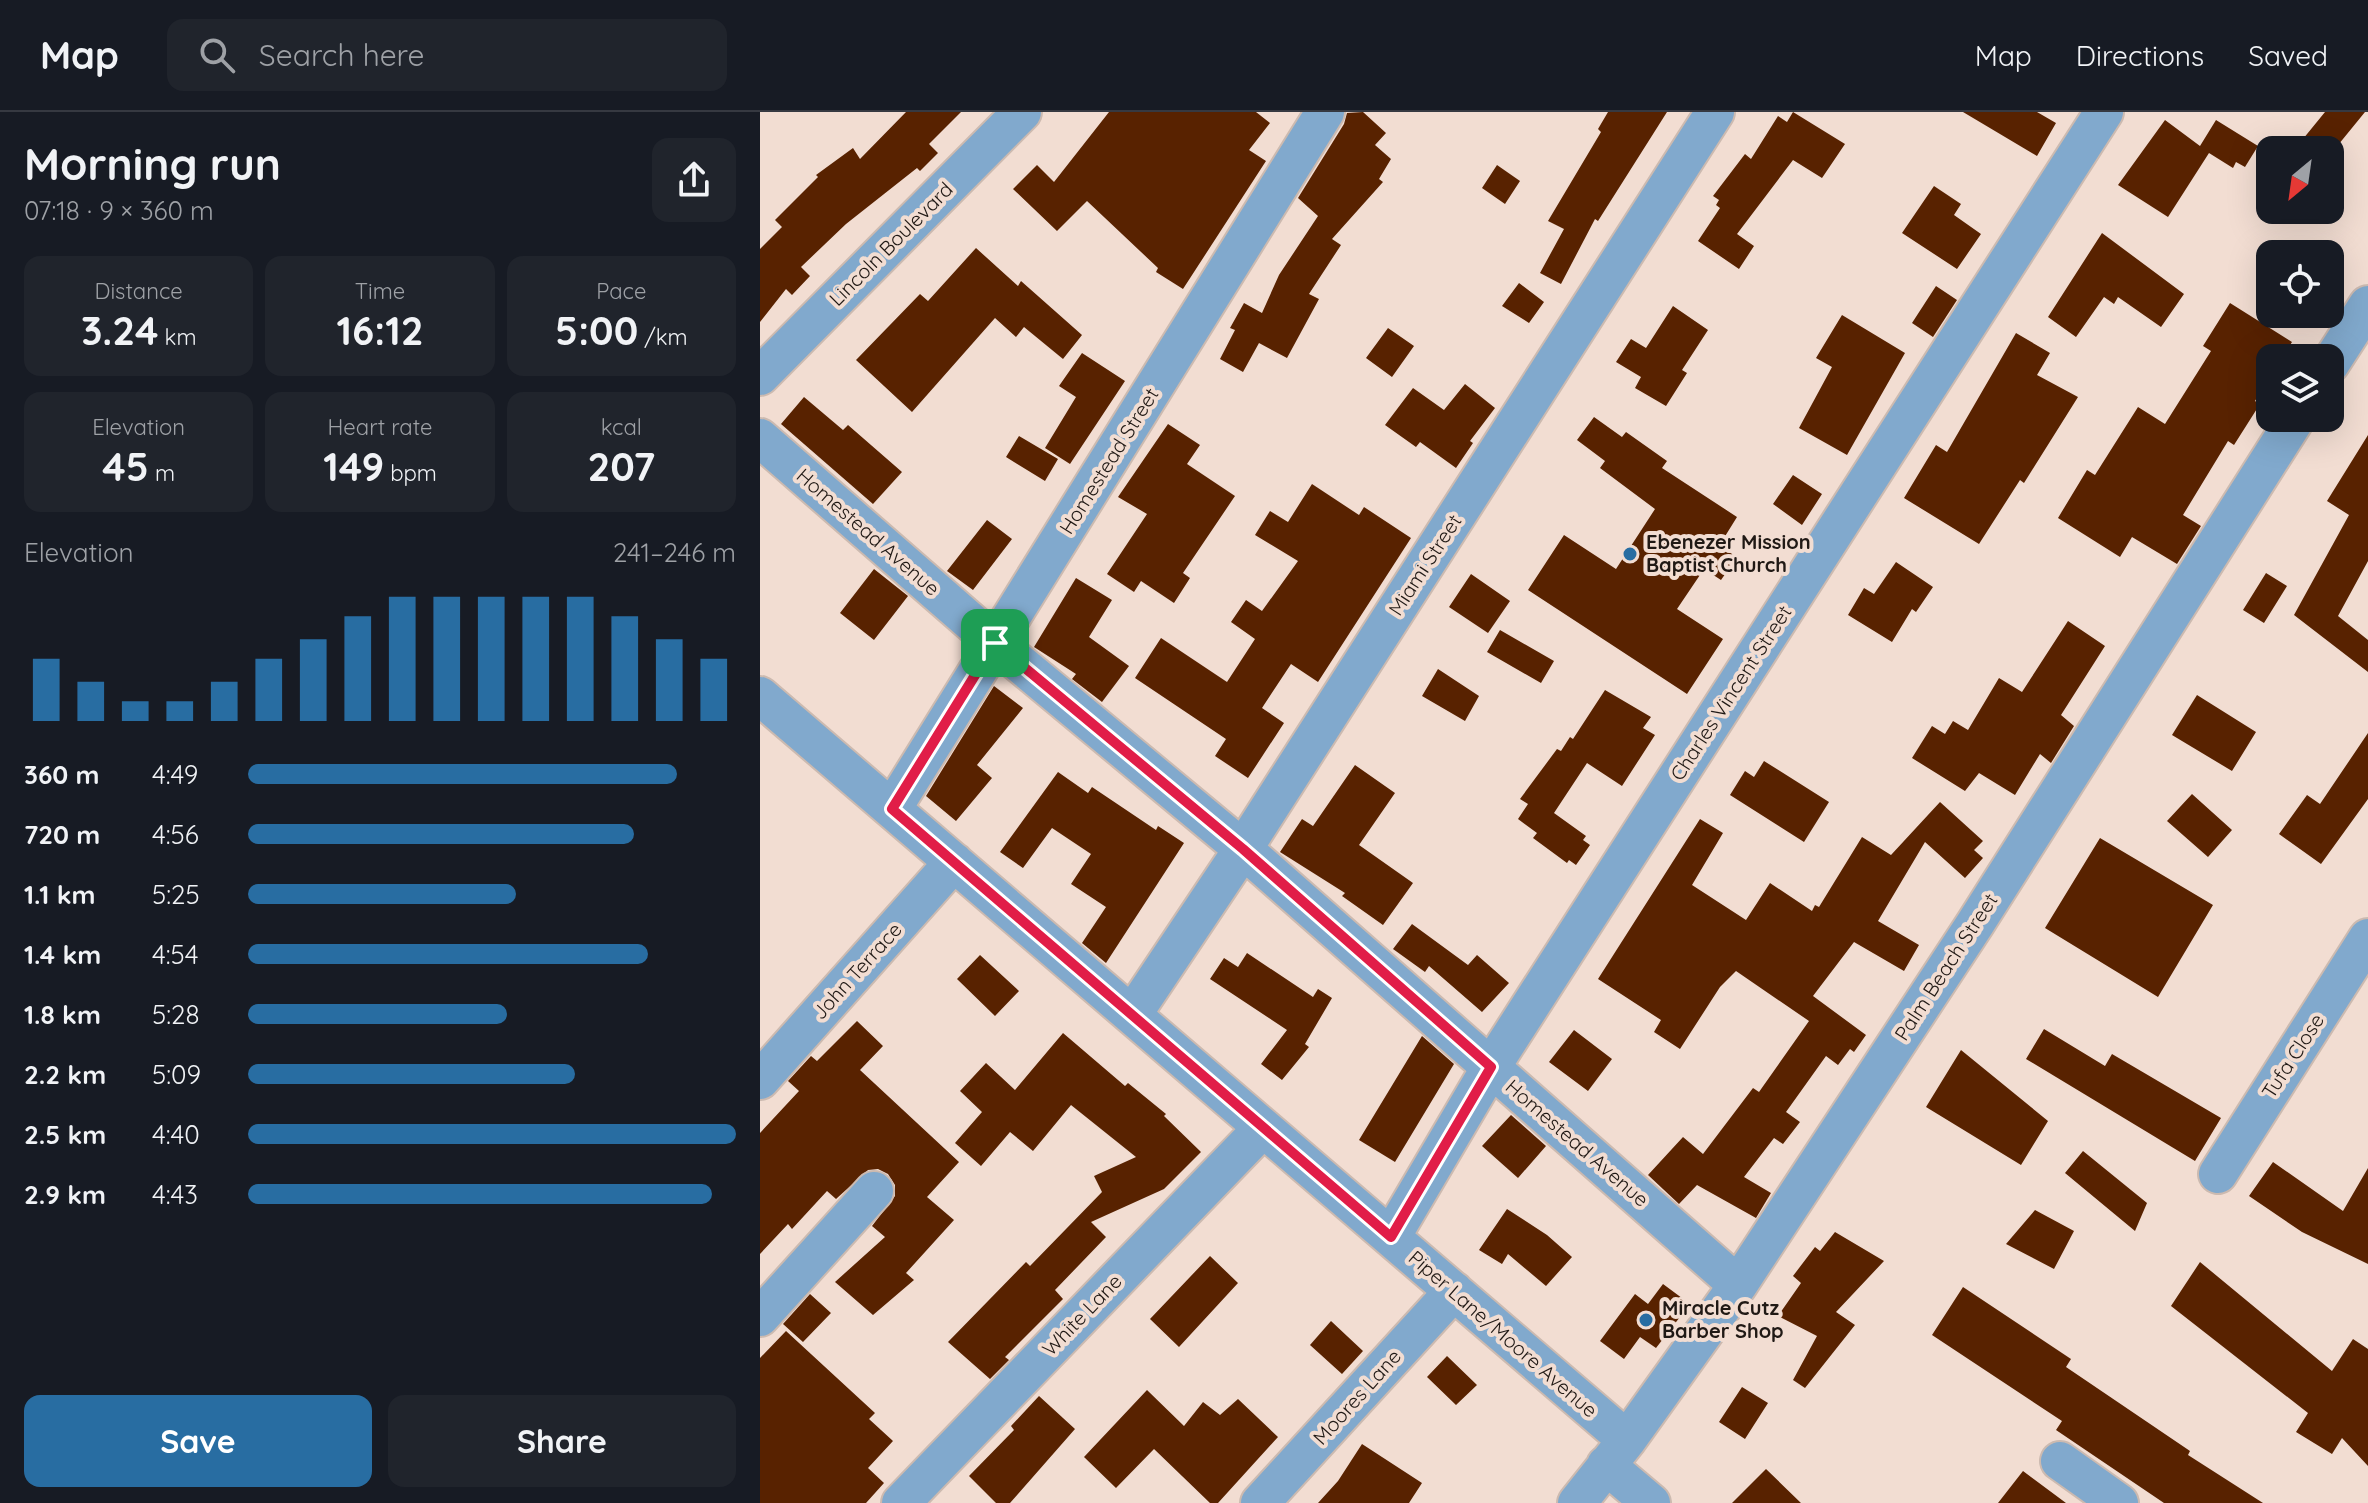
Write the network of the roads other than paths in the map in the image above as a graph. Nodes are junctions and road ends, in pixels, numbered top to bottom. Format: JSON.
{"nodes":[{"id":1,"x":1022,"y":112,"type":"edge"},
{"id":2,"x":1325,"y":112,"type":"edge"},
{"id":3,"x":1715,"y":112,"type":"edge"},
{"id":4,"x":2104,"y":112,"type":"edge"},
{"id":5,"x":2368,"y":305,"type":"edge"},
{"id":6,"x":2343,"y":344,"type":"edge"},
{"id":7,"x":760,"y":376,"type":"edge"},
{"id":8,"x":2287,"y":432,"type":"edge"},
{"id":9,"x":760,"y":438,"type":"edge"},
{"id":10,"x":995,"y":643,"type":"junction"},
{"id":11,"x":760,"y":696,"type":"edge"},
{"id":12,"x":892,"y":809,"type":"junction"},
{"id":13,"x":1243,"y":849,"type":"junction"},
{"id":14,"x":954,"y":862,"type":"junction"},
{"id":15,"x":2368,"y":938,"type":"edge"},
{"id":16,"x":1132,"y":1015,"type":"junction"},
{"id":17,"x":1491,"y":1067,"type":"junction"},
{"id":18,"x":760,"y":1080,"type":"edge"},
{"id":19,"x":1263,"y":1128,"type":"junction"},
{"id":20,"x":2218,"y":1174,"type":"dead end"},
{"id":21,"x":874,"y":1191,"type":"dead end"},
{"id":22,"x":1391,"y":1237,"type":"junction"},
{"id":23,"x":1738,"y":1285,"type":"junction"},
{"id":24,"x":1454,"y":1291,"type":"junction"},
{"id":25,"x":760,"y":1317,"type":"edge"},
{"id":26,"x":1616,"y":1452,"type":"junction"},
{"id":27,"x":2060,"y":1461,"type":"dead end"},
{"id":28,"x":901,"y":1503,"type":"edge"},
{"id":29,"x":1260,"y":1503,"type":"edge"},
{"id":30,"x":1577,"y":1503,"type":"edge"},
{"id":31,"x":1651,"y":1503,"type":"edge"},
{"id":32,"x":2119,"y":1503,"type":"edge"}],
"edges":[{"from":1,"to":7,"type":"street","name":"Lincoln Boulevard"},
{"from":2,"to":10,"type":"street","name":"Homestead Street"},
{"from":3,"to":13,"type":"street","name":"Miami Street"},
{"from":4,"to":17,"type":"street","name":"Charles Vincent Street"},
{"from":5,"to":6,"type":"street"},
{"from":8,"to":23,"type":"street","name":"Palm Beach Street"},
{"from":9,"to":10,"type":"street","name":"Homestead Avenue"},
{"from":10,"to":12,"type":"street","name":"Homestead Street"},
{"from":10,"to":13,"type":"street","name":"Homestead Avenue"},
{"from":11,"to":12,"type":"street","name":"Piper Lane/Moore Avenue"},
{"from":12,"to":14,"type":"street","name":"Piper Lane/Moore Avenue"},
{"from":13,"to":16,"type":"street","name":"Miami Street"},
{"from":13,"to":17,"type":"street","name":"Homestead Avenue"},
{"from":14,"to":16,"type":"street","name":"Piper Lane/Moore Avenue"},
{"from":14,"to":18,"type":"street","name":"John Terrace"},
{"from":15,"to":20,"type":"street","name":"Tufa Close"},
{"from":16,"to":19,"type":"street","name":"Piper Lane/Moore Avenue"},
{"from":17,"to":22,"type":"street","name":"Charles Vincent Street"},
{"from":17,"to":23,"type":"street","name":"Homestead Avenue"},
{"from":19,"to":22,"type":"street","name":"Piper Lane/Moore Avenue"},
{"from":19,"to":28,"type":"street","name":"White Lane"},
{"from":21,"to":25,"type":"street"},
{"from":22,"to":24,"type":"street","name":"Piper Lane/Moore Avenue"},
{"from":23,"to":26,"type":"street","name":"Palm Beach Street"},
{"from":24,"to":26,"type":"street","name":"Piper Lane/Moore Avenue"},
{"from":24,"to":29,"type":"street","name":"Moores Lane"},
{"from":26,"to":30,"type":"street","name":"Palm Beach Street"},
{"from":26,"to":31,"type":"street","name":"Piper Lane/Moore Avenue"},
{"from":27,"to":32,"type":"street"}]}
